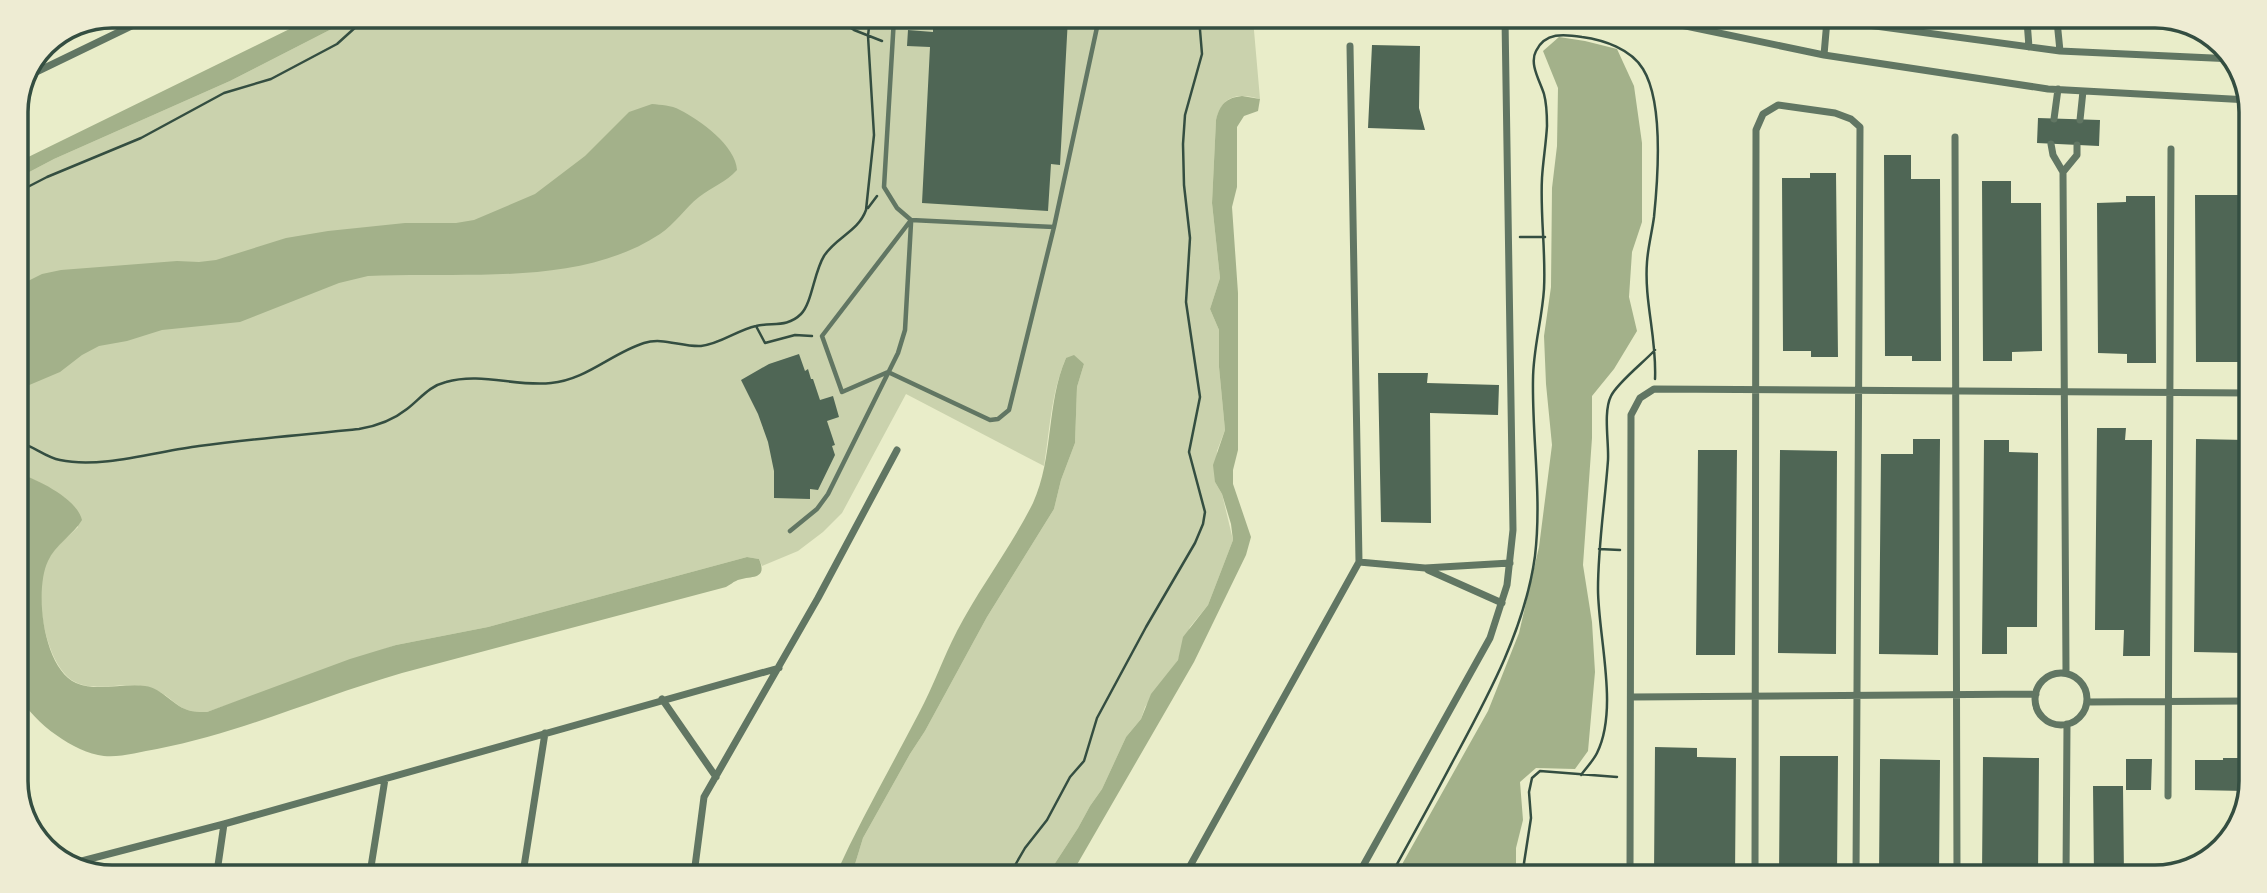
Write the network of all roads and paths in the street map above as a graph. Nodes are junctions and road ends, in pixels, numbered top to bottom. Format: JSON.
{"nodes":[{"id":1,"x":127,"y":28,"type":"edge"},
{"id":2,"x":355,"y":28,"type":"edge"},
{"id":3,"x":851,"y":28,"type":"edge"},
{"id":4,"x":869,"y":28,"type":"edge"},
{"id":5,"x":893,"y":28,"type":"edge"},
{"id":6,"x":1097,"y":28,"type":"edge"},
{"id":7,"x":1200,"y":28,"type":"edge"},
{"id":8,"x":1505,"y":28,"type":"edge"},
{"id":9,"x":1695,"y":28,"type":"edge"},
{"id":10,"x":1828,"y":28,"type":"edge"},
{"id":11,"x":1888,"y":28,"type":"edge"},
{"id":12,"x":2028,"y":28,"type":"edge"},
{"id":13,"x":2058,"y":28,"type":"edge"},
{"id":14,"x":868,"y":36,"type":"junction"},
{"id":15,"x":892,"y":44,"type":"junction"},
{"id":16,"x":1350,"y":46,"type":"dead end"},
{"id":17,"x":2029,"y":47,"type":"junction"},
{"id":18,"x":2060,"y":51,"type":"junction"},
{"id":19,"x":1824,"y":55,"type":"junction"},
{"id":20,"x":2219,"y":58,"type":"edge"},
{"id":21,"x":39,"y":71,"type":"edge"},
{"id":22,"x":2058,"y":89,"type":"junction"},
{"id":23,"x":2082,"y":91,"type":"junction"},
{"id":24,"x":2238,"y":99,"type":"edge"},
{"id":25,"x":2054,"y":119,"type":"dead end"},
{"id":26,"x":2080,"y":120,"type":"dead end"},
{"id":27,"x":1955,"y":136,"type":"dead end"},
{"id":28,"x":2051,"y":144,"type":"dead end"},
{"id":29,"x":2077,"y":145,"type":"dead end"},
{"id":30,"x":2171,"y":149,"type":"dead end"},
{"id":31,"x":2063,"y":172,"type":"junction"},
{"id":32,"x":28,"y":187,"type":"edge"},
{"id":33,"x":884,"y":187,"type":"junction"},
{"id":34,"x":866,"y":210,"type":"junction"},
{"id":35,"x":911,"y":220,"type":"junction"},
{"id":36,"x":1054,"y":227,"type":"junction"},
{"id":37,"x":1545,"y":237,"type":"junction"},
{"id":38,"x":1508,"y":238,"type":"junction"},
{"id":39,"x":755,"y":326,"type":"junction"},
{"id":40,"x":822,"y":336,"type":"junction"},
{"id":41,"x":1655,"y":350,"type":"junction"},
{"id":42,"x":888,"y":373,"type":"junction"},
{"id":43,"x":1654,"y":389,"type":"junction"},
{"id":44,"x":1755,"y":390,"type":"junction"},
{"id":45,"x":1859,"y":391,"type":"junction"},
{"id":46,"x":1956,"y":391,"type":"junction"},
{"id":47,"x":2064,"y":392,"type":"junction"},
{"id":48,"x":2170,"y":393,"type":"junction"},
{"id":49,"x":2239,"y":393,"type":"edge"},
{"id":50,"x":28,"y":445,"type":"edge"},
{"id":51,"x":897,"y":450,"type":"dead end"},
{"id":52,"x":790,"y":531,"type":"dead end"},
{"id":53,"x":1599,"y":549,"type":"junction"},
{"id":54,"x":1631,"y":551,"type":"junction"},
{"id":55,"x":1359,"y":562,"type":"junction"},
{"id":56,"x":1510,"y":563,"type":"junction"},
{"id":57,"x":1424,"y":568,"type":"junction"},
{"id":58,"x":1502,"y":603,"type":"junction"},
{"id":59,"x":779,"y":668,"type":"junction"},
{"id":60,"x":2066,"y":672,"type":"junction"},
{"id":61,"x":2036,"y":694,"type":"junction"},
{"id":62,"x":1956,"y":695,"type":"junction"},
{"id":63,"x":1756,"y":696,"type":"junction"},
{"id":64,"x":1857,"y":696,"type":"junction"},
{"id":65,"x":1632,"y":697,"type":"junction"},
{"id":66,"x":662,"y":699,"type":"junction"},
{"id":67,"x":2169,"y":701,"type":"junction"},
{"id":68,"x":2239,"y":701,"type":"edge"},
{"id":69,"x":2087,"y":702,"type":"junction"},
{"id":70,"x":2067,"y":724,"type":"junction"},
{"id":71,"x":545,"y":733,"type":"junction"},
{"id":72,"x":1581,"y":775,"type":"junction"},
{"id":73,"x":716,"y":777,"type":"junction"},
{"id":74,"x":384,"y":779,"type":"junction"},
{"id":75,"x":1631,"y":779,"type":"junction"},
{"id":76,"x":2168,"y":796,"type":"dead end"},
{"id":77,"x":224,"y":824,"type":"junction"},
{"id":78,"x":90,"y":862,"type":"edge"},
{"id":79,"x":218,"y":865,"type":"edge"},
{"id":80,"x":371,"y":865,"type":"edge"},
{"id":81,"x":524,"y":865,"type":"edge"},
{"id":82,"x":695,"y":865,"type":"edge"},
{"id":83,"x":1015,"y":865,"type":"edge"},
{"id":84,"x":1191,"y":865,"type":"edge"},
{"id":85,"x":1364,"y":865,"type":"edge"},
{"id":86,"x":1396,"y":865,"type":"edge"},
{"id":87,"x":1524,"y":865,"type":"edge"},
{"id":88,"x":1630,"y":865,"type":"edge"},
{"id":89,"x":1755,"y":865,"type":"edge"},
{"id":90,"x":1856,"y":865,"type":"edge"},
{"id":91,"x":1957,"y":865,"type":"edge"},
{"id":92,"x":2066,"y":865,"type":"edge"}],
"edges":[{"from":1,"to":21,"type":"street"},
{"from":2,"to":32,"type":"path"},
{"from":3,"to":14,"type":"path"},
{"from":4,"to":14,"type":"path"},
{"from":5,"to":15,"type":"lane"},
{"from":6,"to":36,"type":"lane"},
{"from":7,"to":83,"type":"path"},
{"from":8,"to":38,"type":"street"},
{"from":9,"to":19,"type":"street"},
{"from":10,"to":19,"type":"street"},
{"from":11,"to":17,"type":"street"},
{"from":12,"to":17,"type":"street"},
{"from":13,"to":18,"type":"street"},
{"from":14,"to":15,"type":"path"},
{"from":14,"to":34,"type":"path"},
{"from":15,"to":33,"type":"lane"},
{"from":16,"to":55,"type":"street"},
{"from":17,"to":18,"type":"street"},
{"from":18,"to":20,"type":"street"},
{"from":19,"to":22,"type":"street"},
{"from":22,"to":23,"type":"street"},
{"from":22,"to":25,"type":"street"},
{"from":23,"to":24,"type":"street"},
{"from":23,"to":26,"type":"street"},
{"from":27,"to":46,"type":"street"},
{"from":28,"to":31,"type":"street"},
{"from":29,"to":31,"type":"street"},
{"from":30,"to":48,"type":"street"},
{"from":31,"to":47,"type":"street"},
{"from":33,"to":34,"type":"path"},
{"from":33,"to":35,"type":"lane"},
{"from":34,"to":39,"type":"path"},
{"from":35,"to":36,"type":"lane"},
{"from":35,"to":40,"type":"lane"},
{"from":35,"to":42,"type":"lane"},
{"from":36,"to":42,"type":"lane"},
{"from":37,"to":38,"type":"path"},
{"from":37,"to":41,"type":"path"},
{"from":37,"to":86,"type":"path"},
{"from":38,"to":56,"type":"street"},
{"from":39,"to":40,"type":"path"},
{"from":39,"to":50,"type":"path"},
{"from":40,"to":42,"type":"lane"},
{"from":41,"to":43,"type":"path"},
{"from":41,"to":53,"type":"path"},
{"from":42,"to":52,"type":"lane"},
{"from":43,"to":44,"type":"street"},
{"from":43,"to":54,"type":"street"},
{"from":44,"to":45,"type":"street"},
{"from":44,"to":45,"type":"street"},
{"from":44,"to":63,"type":"street"},
{"from":45,"to":46,"type":"street"},
{"from":45,"to":64,"type":"street"},
{"from":46,"to":47,"type":"street"},
{"from":46,"to":62,"type":"street"},
{"from":47,"to":48,"type":"street"},
{"from":47,"to":60,"type":"street"},
{"from":48,"to":49,"type":"street"},
{"from":48,"to":67,"type":"street"},
{"from":51,"to":59,"type":"street"},
{"from":53,"to":54,"type":"path"},
{"from":53,"to":72,"type":"path"},
{"from":54,"to":65,"type":"street"},
{"from":55,"to":57,"type":"street"},
{"from":55,"to":84,"type":"street"},
{"from":56,"to":57,"type":"street"},
{"from":56,"to":58,"type":"street"},
{"from":57,"to":58,"type":"street"},
{"from":58,"to":85,"type":"street"},
{"from":59,"to":66,"type":"street"},
{"from":59,"to":73,"type":"street"},
{"from":60,"to":61,"type":"street"},
{"from":60,"to":69,"type":"street"},
{"from":61,"to":62,"type":"street"},
{"from":61,"to":70,"type":"street"},
{"from":62,"to":64,"type":"street"},
{"from":62,"to":91,"type":"street"},
{"from":63,"to":64,"type":"street"},
{"from":63,"to":65,"type":"street"},
{"from":63,"to":89,"type":"street"},
{"from":64,"to":90,"type":"street"},
{"from":65,"to":75,"type":"street"},
{"from":66,"to":71,"type":"street"},
{"from":66,"to":73,"type":"street"},
{"from":67,"to":68,"type":"street"},
{"from":67,"to":69,"type":"street"},
{"from":67,"to":76,"type":"street"},
{"from":69,"to":70,"type":"street"},
{"from":70,"to":92,"type":"street"},
{"from":71,"to":74,"type":"street"},
{"from":71,"to":81,"type":"street"},
{"from":72,"to":75,"type":"path"},
{"from":72,"to":87,"type":"path"},
{"from":73,"to":82,"type":"street"},
{"from":74,"to":77,"type":"street"},
{"from":74,"to":80,"type":"street"},
{"from":75,"to":88,"type":"street"},
{"from":77,"to":78,"type":"street"},
{"from":77,"to":79,"type":"street"}]}
